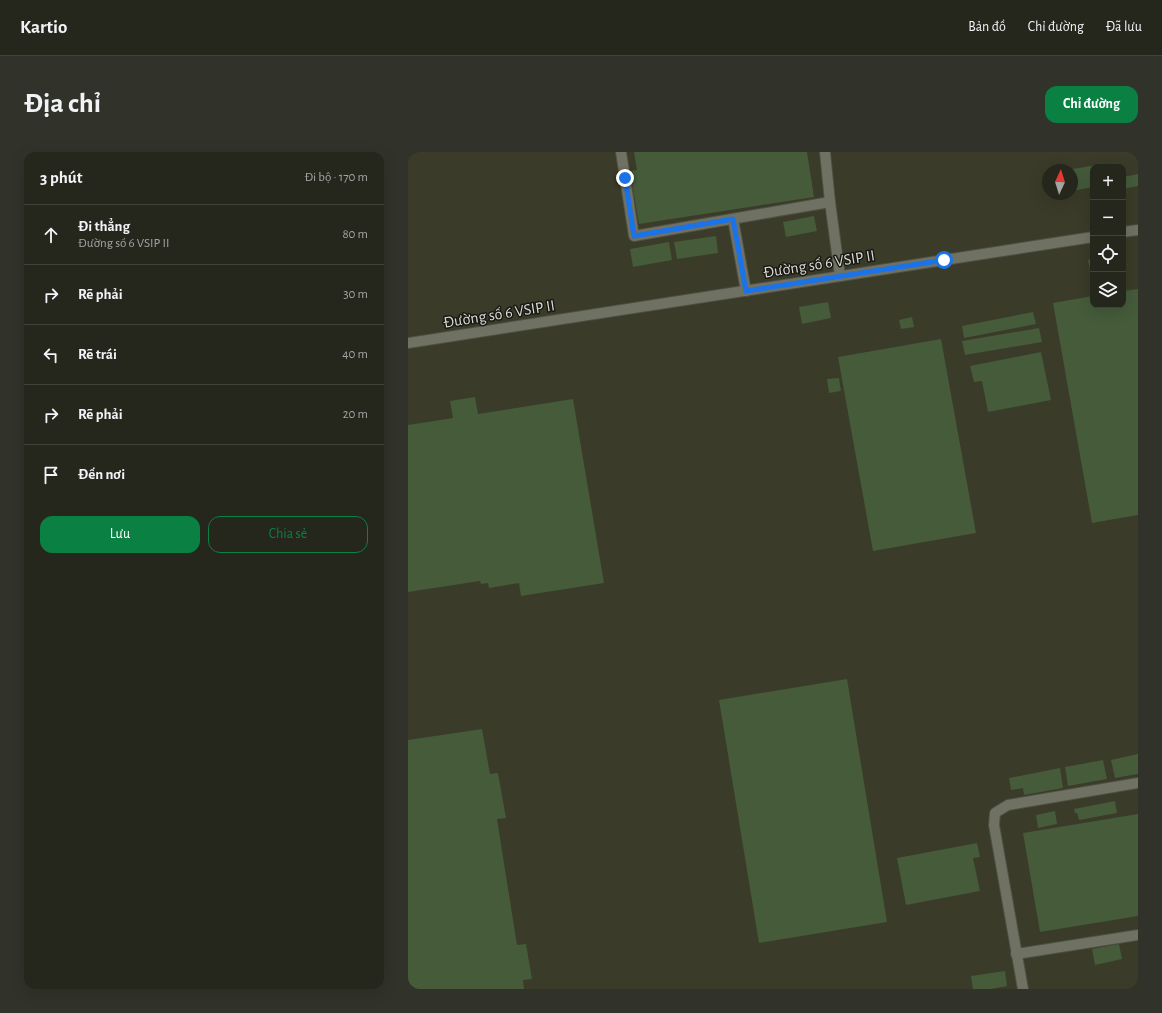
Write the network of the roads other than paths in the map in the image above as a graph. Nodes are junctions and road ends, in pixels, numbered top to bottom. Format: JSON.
{"nodes":[{"id":1,"x":621,"y":152,"type":"edge"},
{"id":2,"x":825,"y":152,"type":"edge"},
{"id":3,"x":830,"y":202,"type":"junction"},
{"id":4,"x":733,"y":219,"type":"junction"},
{"id":5,"x":1138,"y":230,"type":"edge"},
{"id":6,"x":1126,"y":232,"type":"edge"},
{"id":7,"x":1090,"y":237,"type":"edge"},
{"id":8,"x":840,"y":276,"type":"junction"},
{"id":9,"x":746,"y":291,"type":"junction"},
{"id":10,"x":408,"y":344,"type":"edge"},
{"id":11,"x":1138,"y":783,"type":"edge"},
{"id":12,"x":1138,"y":935,"type":"edge"},
{"id":13,"x":1016,"y":954,"type":"junction"},
{"id":14,"x":1023,"y":989,"type":"edge"}],
"edges":[{"from":1,"to":4,"type":"street"},
{"from":2,"to":3,"type":"street"},
{"from":3,"to":4,"type":"street"},
{"from":3,"to":8,"type":"street"},
{"from":4,"to":9,"type":"street"},
{"from":5,"to":6,"type":"street"},
{"from":7,"to":8,"type":"street","name":"Đường số 6 VSIP II"},
{"from":8,"to":9,"type":"street","name":"Đường số 6 VSIP II"},
{"from":9,"to":10,"type":"street","name":"Đường số 6 VSIP II"},
{"from":11,"to":13,"type":"street"},
{"from":12,"to":13,"type":"street"},
{"from":13,"to":14,"type":"street"}]}
